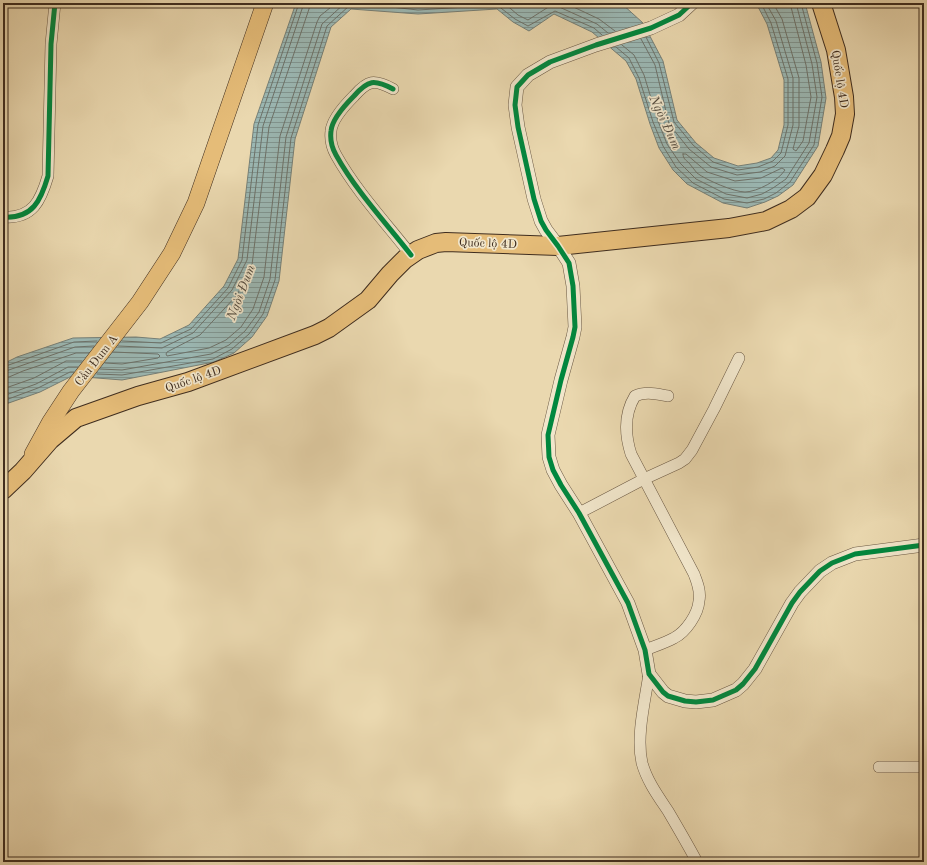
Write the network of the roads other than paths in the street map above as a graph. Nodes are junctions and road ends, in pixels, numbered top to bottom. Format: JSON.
{"nodes":[{"id":1,"x":55,"y":3,"type":"edge"},
{"id":2,"x":265,"y":3,"type":"edge"},
{"id":3,"x":692,"y":3,"type":"edge"},
{"id":4,"x":821,"y":3,"type":"edge"},
{"id":5,"x":393,"y":89,"type":"dead end"},
{"id":6,"x":3,"y":217,"type":"edge"},
{"id":7,"x":558,"y":246,"type":"junction"},
{"id":8,"x":411,"y":255,"type":"junction"},
{"id":9,"x":739,"y":358,"type":"dead end"},
{"id":10,"x":668,"y":396,"type":"dead end"},
{"id":11,"x":64,"y":418,"type":"junction"},
{"id":12,"x":23,"y":471,"type":"junction"},
{"id":13,"x":644,"y":479,"type":"junction"},
{"id":14,"x":3,"y":490,"type":"edge"},
{"id":15,"x":3,"y":500,"type":"edge"},
{"id":16,"x":579,"y":513,"type":"junction"},
{"id":17,"x":924,"y":545,"type":"edge"},
{"id":18,"x":645,"y":650,"type":"junction"},
{"id":19,"x":649,"y":674,"type":"junction"},
{"id":20,"x":879,"y":767,"type":"dead end"},
{"id":21,"x":924,"y":767,"type":"edge"},
{"id":22,"x":697,"y":862,"type":"edge"}],
"edges":[{"from":1,"to":6,"type":"street"},
{"from":2,"to":11,"type":"main road","name":"Cầu Đum A"},
{"from":3,"to":7,"type":"street"},
{"from":4,"to":7,"type":"highway","name":"Quốc lộ 4D"},
{"from":5,"to":8,"type":"street"},
{"from":7,"to":8,"type":"highway","name":"Quốc lộ 4D"},
{"from":7,"to":16,"type":"street"},
{"from":8,"to":11,"type":"highway","name":"Quốc lộ 4D"},
{"from":9,"to":13,"type":"street"},
{"from":10,"to":13,"type":"street"},
{"from":11,"to":12,"type":"highway","name":"Quốc lộ 4D"},
{"from":12,"to":14,"type":"highway","name":"Quốc lộ 4D"},
{"from":12,"to":15,"type":"highway","name":"Quốc lộ 4D"},
{"from":13,"to":16,"type":"street"},
{"from":13,"to":18,"type":"street"},
{"from":16,"to":18,"type":"street"},
{"from":17,"to":19,"type":"street"},
{"from":18,"to":19,"type":"street"},
{"from":19,"to":22,"type":"street"},
{"from":20,"to":21,"type":"street"}]}
